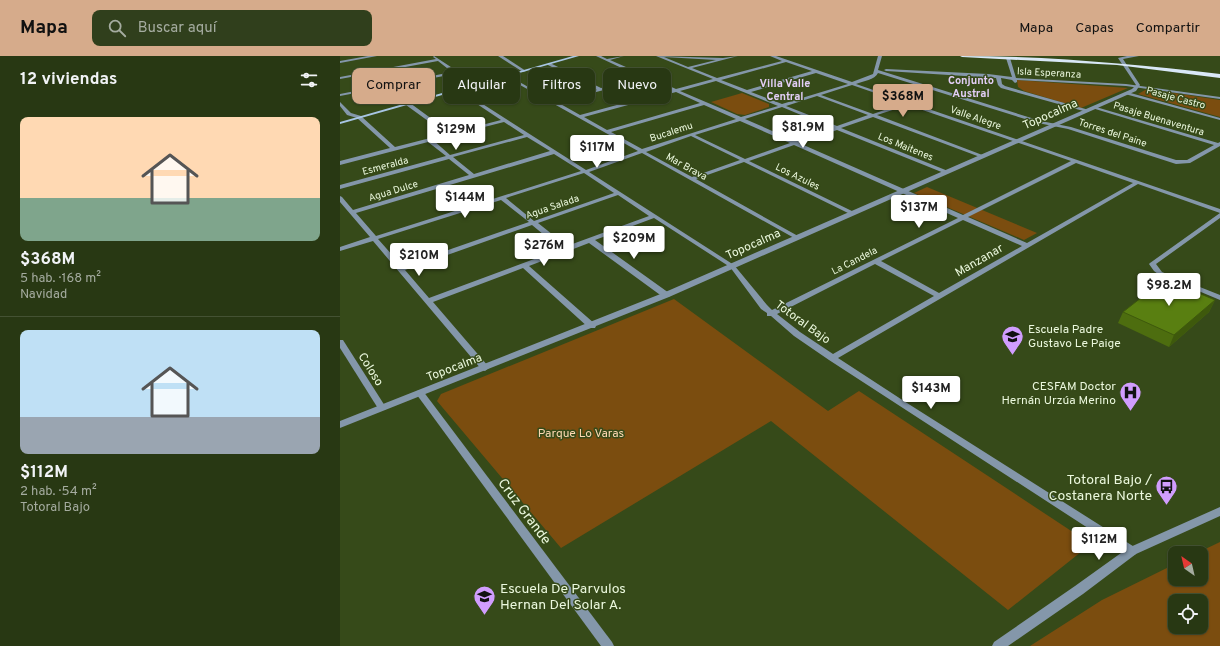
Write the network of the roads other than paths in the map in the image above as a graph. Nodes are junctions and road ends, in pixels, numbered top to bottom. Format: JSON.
{"nodes":[{"id":1,"x":375,"y":56,"type":"edge"},
{"id":2,"x":434,"y":56,"type":"edge"},
{"id":3,"x":500,"y":56,"type":"edge"},
{"id":4,"x":561,"y":56,"type":"edge"},
{"id":5,"x":577,"y":56,"type":"edge"},
{"id":6,"x":598,"y":56,"type":"edge"},
{"id":7,"x":622,"y":56,"type":"edge"},
{"id":8,"x":659,"y":56,"type":"edge"},
{"id":9,"x":736,"y":56,"type":"edge"},
{"id":10,"x":772,"y":56,"type":"edge"},
{"id":11,"x":880,"y":56,"type":"edge"},
{"id":12,"x":962,"y":56,"type":"edge"},
{"id":13,"x":1078,"y":56,"type":"edge"},
{"id":14,"x":1137,"y":56,"type":"edge"},
{"id":15,"x":365,"y":57,"type":"edge"},
{"id":16,"x":1008,"y":58,"type":"junction"},
{"id":17,"x":1120,"y":58,"type":"junction"},
{"id":18,"x":723,"y":59,"type":"junction"},
{"id":19,"x":439,"y":60,"type":"junction"},
{"id":20,"x":606,"y":60,"type":"junction"},
{"id":21,"x":785,"y":60,"type":"junction"},
{"id":22,"x":340,"y":62,"type":"edge"},
{"id":23,"x":549,"y":64,"type":"junction"},
{"id":24,"x":1124,"y":64,"type":"junction"},
{"id":25,"x":450,"y":68,"type":"edge"},
{"id":26,"x":519,"y":68,"type":"joint"},
{"id":27,"x":624,"y":68,"type":"edge"},
{"id":28,"x":688,"y":68,"type":"junction"},
{"id":29,"x":520,"y":69,"type":"edge"},
{"id":30,"x":877,"y":70,"type":"junction"},
{"id":31,"x":1220,"y":70,"type":"edge"},
{"id":32,"x":524,"y":71,"type":"junction"},
{"id":33,"x":817,"y":71,"type":"junction"},
{"id":34,"x":520,"y":72,"type":"edge"},
{"id":35,"x":443,"y":75,"type":"edge"},
{"id":36,"x":998,"y":76,"type":"junction"},
{"id":37,"x":1220,"y":76,"type":"edge"},
{"id":38,"x":340,"y":78,"type":"edge"},
{"id":39,"x":716,"y":79,"type":"junction"},
{"id":40,"x":1014,"y":79,"type":"junction"},
{"id":41,"x":853,"y":84,"type":"junction"},
{"id":42,"x":1139,"y":86,"type":"junction"},
{"id":43,"x":443,"y":88,"type":"edge"},
{"id":44,"x":671,"y":88,"type":"edge"},
{"id":45,"x":601,"y":90,"type":"joint"},
{"id":46,"x":676,"y":90,"type":"junction"},
{"id":47,"x":595,"y":92,"type":"edge"},
{"id":48,"x":747,"y":92,"type":"junction"},
{"id":49,"x":1024,"y":92,"type":"junction"},
{"id":50,"x":1127,"y":93,"type":"junction"},
{"id":51,"x":340,"y":95,"type":"edge"},
{"id":52,"x":818,"y":95,"type":"junction"},
{"id":53,"x":1220,"y":98,"type":"edge"},
{"id":54,"x":340,"y":103,"type":"edge"},
{"id":55,"x":705,"y":103,"type":"junction"},
{"id":56,"x":908,"y":103,"type":"junction"},
{"id":57,"x":408,"y":104,"type":"joint"},
{"id":58,"x":480,"y":104,"type":"edge"},
{"id":59,"x":556,"y":104,"type":"edge"},
{"id":60,"x":782,"y":106,"type":"junction"},
{"id":61,"x":1094,"y":108,"type":"junction"},
{"id":62,"x":1087,"y":111,"type":"junction"},
{"id":63,"x":347,"y":115,"type":"junction"},
{"id":64,"x":872,"y":115,"type":"junction"},
{"id":65,"x":359,"y":117,"type":"junction"},
{"id":66,"x":579,"y":117,"type":"junction"},
{"id":67,"x":741,"y":119,"type":"junction"},
{"id":68,"x":1220,"y":119,"type":"edge"},
{"id":69,"x":505,"y":120,"type":"junction"},
{"id":70,"x":340,"y":123,"type":"edge"},
{"id":71,"x":1055,"y":125,"type":"junction"},
{"id":72,"x":837,"y":128,"type":"junction"},
{"id":73,"x":607,"y":132,"type":"junction"},
{"id":74,"x":450,"y":134,"type":"junction"},
{"id":75,"x":692,"y":134,"type":"junction"},
{"id":76,"x":528,"y":135,"type":"junction"},
{"id":77,"x":429,"y":140,"type":"junction"},
{"id":78,"x":1018,"y":141,"type":"junction"},
{"id":79,"x":795,"y":143,"type":"junction"},
{"id":80,"x":1219,"y":144,"type":"edge"},
{"id":81,"x":394,"y":149,"type":"junction"},
{"id":82,"x":641,"y":151,"type":"junction"},
{"id":83,"x":554,"y":152,"type":"junction"},
{"id":84,"x":982,"y":156,"type":"junction"},
{"id":85,"x":450,"y":157,"type":"junction"},
{"id":86,"x":745,"y":160,"type":"junction"},
{"id":87,"x":1076,"y":161,"type":"junction"},
{"id":88,"x":340,"y":163,"type":"edge"},
{"id":89,"x":585,"y":172,"type":"junction"},
{"id":90,"x":946,"y":172,"type":"junction"},
{"id":91,"x":473,"y":176,"type":"junction"},
{"id":92,"x":692,"y":179,"type":"junction"},
{"id":93,"x":1138,"y":182,"type":"junction"},
{"id":94,"x":340,"y":187,"type":"edge"},
{"id":95,"x":902,"y":191,"type":"junction"},
{"id":96,"x":619,"y":193,"type":"junction"},
{"id":97,"x":340,"y":198,"type":"edge"},
{"id":98,"x":502,"y":198,"type":"junction"},
{"id":99,"x":1220,"y":211,"type":"edge"},
{"id":100,"x":352,"y":212,"type":"junction"},
{"id":101,"x":852,"y":213,"type":"junction"},
{"id":102,"x":1220,"y":215,"type":"edge"},
{"id":103,"x":654,"y":216,"type":"junction"},
{"id":104,"x":963,"y":218,"type":"junction"},
{"id":105,"x":533,"y":223,"type":"junction"},
{"id":106,"x":374,"y":238,"type":"junction"},
{"id":107,"x":796,"y":238,"type":"junction"},
{"id":108,"x":590,"y":240,"type":"junction"},
{"id":109,"x":1027,"y":246,"type":"junction"},
{"id":110,"x":340,"y":249,"type":"edge"},
{"id":111,"x":566,"y":250,"type":"junction"},
{"id":112,"x":875,"y":261,"type":"junction"},
{"id":113,"x":524,"y":265,"type":"junction"},
{"id":114,"x":732,"y":266,"type":"junction"},
{"id":115,"x":401,"y":269,"type":"junction"},
{"id":116,"x":666,"y":295,"type":"junction"},
{"id":117,"x":939,"y":296,"type":"junction"},
{"id":118,"x":1220,"y":298,"type":"edge"},
{"id":119,"x":428,"y":301,"type":"junction"},
{"id":120,"x":770,"y":314,"type":"junction"},
{"id":121,"x":592,"y":326,"type":"junction"},
{"id":122,"x":340,"y":342,"type":"edge"},
{"id":123,"x":832,"y":358,"type":"junction"},
{"id":124,"x":484,"y":368,"type":"junction"},
{"id":125,"x":420,"y":393,"type":"junction"},
{"id":126,"x":382,"y":408,"type":"junction"},
{"id":127,"x":340,"y":425,"type":"edge"},
{"id":128,"x":1220,"y":511,"type":"edge"},
{"id":129,"x":1132,"y":551,"type":"junction"},
{"id":130,"x":608,"y":646,"type":"edge"},
{"id":131,"x":998,"y":646,"type":"edge"}],
"edges":[{"from":1,"to":15,"type":"street"},
{"from":2,"to":19,"type":"street"},
{"from":3,"to":26,"type":"street"},
{"from":4,"to":26,"type":"main road"},
{"from":5,"to":23,"type":"main road"},
{"from":6,"to":20,"type":"street"},
{"from":7,"to":20,"type":"street"},
{"from":8,"to":18,"type":"street"},
{"from":8,"to":28,"type":"street","name":"Los Maitenes"},
{"from":9,"to":18,"type":"street"},
{"from":10,"to":21,"type":"street","name":"Valle Alegre"},
{"from":11,"to":30,"type":"street"},
{"from":12,"to":16,"type":"main road"},
{"from":13,"to":17,"type":"main road"},
{"from":14,"to":17,"type":"street"},
{"from":15,"to":22,"type":"street"},
{"from":16,"to":24,"type":"main road"},
{"from":16,"to":40,"type":"street"},
{"from":17,"to":24,"type":"street"},
{"from":17,"to":31,"type":"main road"},
{"from":18,"to":28,"type":"street"},
{"from":19,"to":25,"type":"street"},
{"from":19,"to":38,"type":"street"},
{"from":20,"to":27,"type":"street"},
{"from":21,"to":33,"type":"street","name":"Valle Alegre"},
{"from":21,"to":39,"type":"street"},
{"from":23,"to":32,"type":"main road"},
{"from":23,"to":45,"type":"street"},
{"from":24,"to":37,"type":"main road"},
{"from":24,"to":42,"type":"street"},
{"from":28,"to":39,"type":"street","name":"Los Maitenes"},
{"from":29,"to":32,"type":"street"},
{"from":30,"to":36,"type":"street","name":"Isla Esperanza"},
{"from":30,"to":41,"type":"street","name":"Bucalemu"},
{"from":30,"to":71,"type":"street","name":"Torres del Paine"},
{"from":32,"to":34,"type":"main road"},
{"from":33,"to":41,"type":"street","name":"Valle Alegre"},
{"from":33,"to":48,"type":"street"},
{"from":35,"to":51,"type":"street"},
{"from":36,"to":40,"type":"street","name":"Isla Esperanza"},
{"from":36,"to":49,"type":"street"},
{"from":39,"to":46,"type":"street"},
{"from":39,"to":48,"type":"street","name":"Los Maitenes"},
{"from":40,"to":42,"type":"street","name":"Isla Esperanza"},
{"from":40,"to":49,"type":"street"},
{"from":41,"to":52,"type":"street","name":"Bucalemu"},
{"from":41,"to":56,"type":"street","name":"Valle Alegre"},
{"from":42,"to":50,"type":"street","name":"Topocalma"},
{"from":42,"to":53,"type":"street","name":"Isla Esperanza"},
{"from":43,"to":63,"type":"main road"},
{"from":44,"to":46,"type":"street"},
{"from":45,"to":47,"type":"street"},
{"from":46,"to":55,"type":"street"},
{"from":46,"to":66,"type":"street"},
{"from":48,"to":60,"type":"street","name":"Los Maitenes"},
{"from":49,"to":62,"type":"street"},
{"from":50,"to":61,"type":"street","name":"Topocalma"},
{"from":50,"to":68,"type":"street","name":"Pasaje Castro"},
{"from":52,"to":60,"type":"street","name":"Bucalemu"},
{"from":52,"to":64,"type":"street"},
{"from":54,"to":63,"type":"street"},
{"from":55,"to":67,"type":"street"},
{"from":55,"to":73,"type":"street"},
{"from":56,"to":64,"type":"street"},
{"from":56,"to":78,"type":"street","name":"Valle Alegre"},
{"from":57,"to":65,"type":"main road"},
{"from":57,"to":74,"type":"street"},
{"from":58,"to":69,"type":"street","name":"Totoral Bajo"},
{"from":59,"to":66,"type":"street","name":"Mar Brava"},
{"from":60,"to":67,"type":"street","name":"Bucalemu"},
{"from":60,"to":72,"type":"street","name":"Los Maitenes"},
{"from":61,"to":62,"type":"street","name":"Topocalma"},
{"from":61,"to":80,"type":"street","name":"Pasaje Buenaventura"},
{"from":62,"to":71,"type":"street","name":"Topocalma"},
{"from":63,"to":65,"type":"street"},
{"from":64,"to":72,"type":"street"},
{"from":64,"to":84,"type":"street"},
{"from":65,"to":70,"type":"main road"},
{"from":65,"to":81,"type":"street"},
{"from":66,"to":73,"type":"street","name":"Mar Brava"},
{"from":67,"to":75,"type":"street","name":"Bucalemu"},
{"from":67,"to":79,"type":"street"},
{"from":69,"to":74,"type":"street"},
{"from":69,"to":76,"type":"street","name":"Totoral Bajo"},
{"from":71,"to":78,"type":"street","name":"Topocalma"},
{"from":71,"to":80,"type":"street","name":"Torres del Paine"},
{"from":72,"to":79,"type":"street"},
{"from":72,"to":90,"type":"street","name":"Los Maitenes"},
{"from":73,"to":82,"type":"street","name":"Mar Brava"},
{"from":74,"to":77,"type":"street"},
{"from":75,"to":82,"type":"street","name":"Bucalemu"},
{"from":75,"to":86,"type":"street","name":"Los Azules"},
{"from":76,"to":83,"type":"street","name":"Totoral Bajo"},
{"from":76,"to":85,"type":"street","name":"Esmeralda"},
{"from":77,"to":81,"type":"street"},
{"from":77,"to":85,"type":"street"},
{"from":78,"to":84,"type":"street","name":"Topocalma"},
{"from":78,"to":87,"type":"street","name":"Valle Alegre"},
{"from":79,"to":86,"type":"street"},
{"from":79,"to":95,"type":"street"},
{"from":81,"to":88,"type":"street"},
{"from":82,"to":89,"type":"street","name":"Bucalemu"},
{"from":82,"to":92,"type":"street","name":"Mar Brava"},
{"from":83,"to":89,"type":"street","name":"Totoral Bajo"},
{"from":83,"to":91,"type":"street","name":"Agua Dulce"},
{"from":84,"to":90,"type":"street","name":"Topocalma"},
{"from":85,"to":91,"type":"street"},
{"from":85,"to":94,"type":"street","name":"Esmeralda"},
{"from":86,"to":92,"type":"street"},
{"from":86,"to":101,"type":"street","name":"Los Azules"},
{"from":87,"to":93,"type":"street","name":"Valle Alegre"},
{"from":87,"to":104,"type":"street","name":"La Candela"},
{"from":89,"to":96,"type":"street","name":"Totoral Bajo"},
{"from":89,"to":98,"type":"street","name":"Bucalemu"},
{"from":90,"to":95,"type":"street","name":"Topocalma"},
{"from":91,"to":100,"type":"street","name":"Agua Dulce"},
{"from":92,"to":107,"type":"street","name":"Mar Brava"},
{"from":93,"to":99,"type":"street","name":"Valle Alegre"},
{"from":93,"to":109,"type":"street","name":"Manzanar"},
{"from":95,"to":101,"type":"street","name":"Topocalma"},
{"from":95,"to":104,"type":"street"},
{"from":96,"to":103,"type":"street","name":"Totoral Bajo"},
{"from":96,"to":105,"type":"street","name":"Agua Salada"},
{"from":97,"to":100,"type":"street"},
{"from":98,"to":105,"type":"street"},
{"from":98,"to":106,"type":"street","name":"Bucalemu"},
{"from":100,"to":106,"type":"street"},
{"from":101,"to":107,"type":"street","name":"Topocalma"},
{"from":102,"to":118,"type":"street"},
{"from":103,"to":108,"type":"street"},
{"from":103,"to":114,"type":"street","name":"Totoral Bajo"},
{"from":104,"to":109,"type":"street"},
{"from":104,"to":112,"type":"street","name":"La Candela"},
{"from":105,"to":111,"type":"street"},
{"from":105,"to":115,"type":"street","name":"Agua Salada"},
{"from":106,"to":110,"type":"street","name":"Bucalemu"},
{"from":106,"to":115,"type":"street"},
{"from":107,"to":114,"type":"street","name":"Topocalma"},
{"from":108,"to":111,"type":"street"},
{"from":108,"to":116,"type":"street"},
{"from":109,"to":117,"type":"street","name":"Manzanar"},
{"from":111,"to":113,"type":"street"},
{"from":112,"to":117,"type":"street"},
{"from":112,"to":120,"type":"street","name":"La Candela"},
{"from":113,"to":119,"type":"street"},
{"from":113,"to":121,"type":"street"},
{"from":114,"to":116,"type":"street","name":"Topocalma"},
{"from":114,"to":120,"type":"street","name":"Totoral Bajo"},
{"from":115,"to":119,"type":"street"},
{"from":116,"to":121,"type":"street","name":"Topocalma"},
{"from":117,"to":123,"type":"street","name":"Manzanar"},
{"from":119,"to":124,"type":"street"},
{"from":120,"to":123,"type":"street","name":"Totoral Bajo"},
{"from":121,"to":124,"type":"street","name":"Topocalma"},
{"from":122,"to":126,"type":"street","name":"Coloso"},
{"from":123,"to":129,"type":"street","name":"Totoral Bajo"},
{"from":124,"to":125,"type":"street","name":"Topocalma"},
{"from":125,"to":126,"type":"street","name":"Topocalma"},
{"from":125,"to":130,"type":"street","name":"Cruz Grande"},
{"from":126,"to":127,"type":"street","name":"Topocalma"},
{"from":128,"to":129,"type":"street"},
{"from":129,"to":131,"type":"street"}]}
